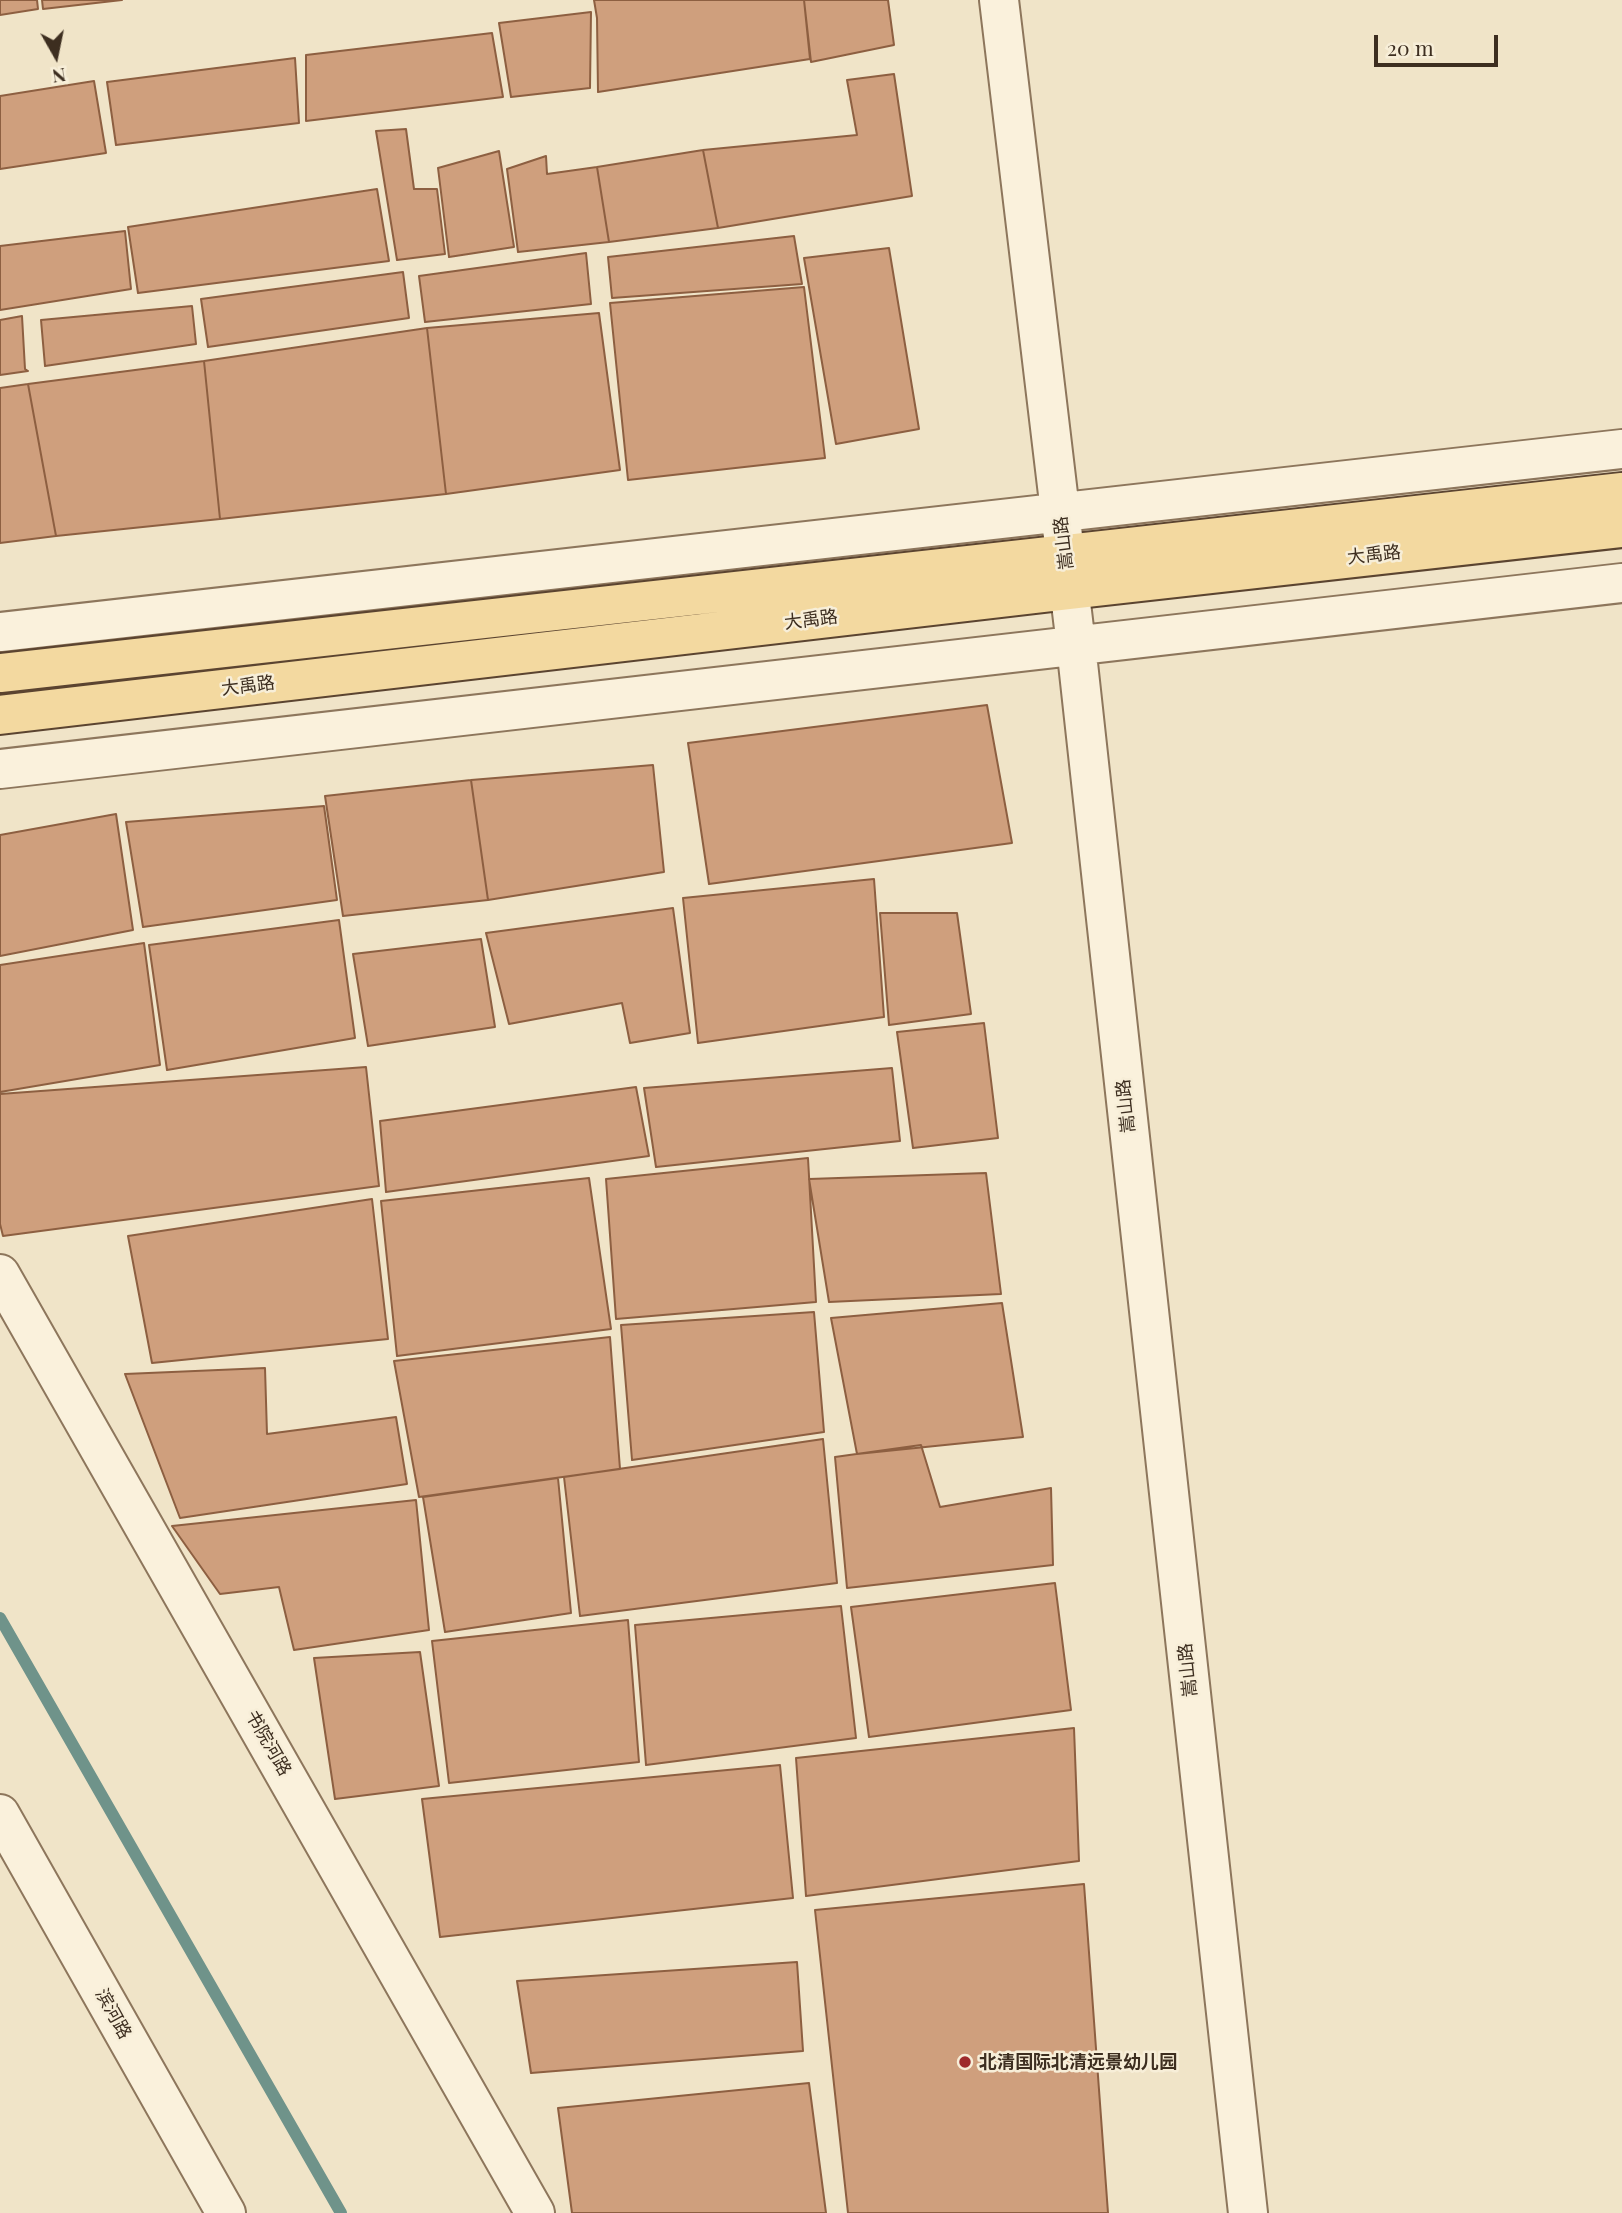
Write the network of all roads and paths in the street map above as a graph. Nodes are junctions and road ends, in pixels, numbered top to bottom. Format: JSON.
{"nodes":[{"id":1,"x":999,"y":0,"type":"edge"},
{"id":2,"x":1622,"y":449,"type":"edge"},
{"id":3,"x":1622,"y":492,"type":"edge"},
{"id":4,"x":1061,"y":512,"type":"junction"},
{"id":5,"x":1622,"y":528,"type":"edge"},
{"id":6,"x":1068,"y":572,"type":"junction"},
{"id":7,"x":1622,"y":583,"type":"edge"},
{"id":8,"x":0,"y":632,"type":"edge"},
{"id":9,"x":1076,"y":645,"type":"junction"},
{"id":10,"x":0,"y":673,"type":"edge"},
{"id":11,"x":0,"y":715,"type":"edge"},
{"id":12,"x":0,"y":769,"type":"edge"},
{"id":13,"x":0,"y":1274,"type":"edge"},
{"id":14,"x":0,"y":1814,"type":"edge"},
{"id":15,"x":226,"y":2213,"type":"edge"},
{"id":16,"x":535,"y":2213,"type":"edge"},
{"id":17,"x":1248,"y":2213,"type":"edge"}],
"edges":[{"from":1,"to":4,"type":"street","name":"嵩山路"},
{"from":2,"to":4,"type":"street"},
{"from":3,"to":6,"type":"main road","name":"大禹路"},
{"from":4,"to":6,"type":"street","name":"嵩山路"},
{"from":4,"to":8,"type":"street"},
{"from":5,"to":6,"type":"main road","name":"大禹路"},
{"from":6,"to":9,"type":"street","name":"嵩山路"},
{"from":6,"to":10,"type":"main road","name":"大禹路"},
{"from":6,"to":11,"type":"main road","name":"大禹路"},
{"from":7,"to":9,"type":"street"},
{"from":9,"to":12,"type":"street"},
{"from":9,"to":17,"type":"street","name":"嵩山路"},
{"from":13,"to":16,"type":"street","name":"书院河路"},
{"from":14,"to":15,"type":"street","name":"滨河路"}]}
